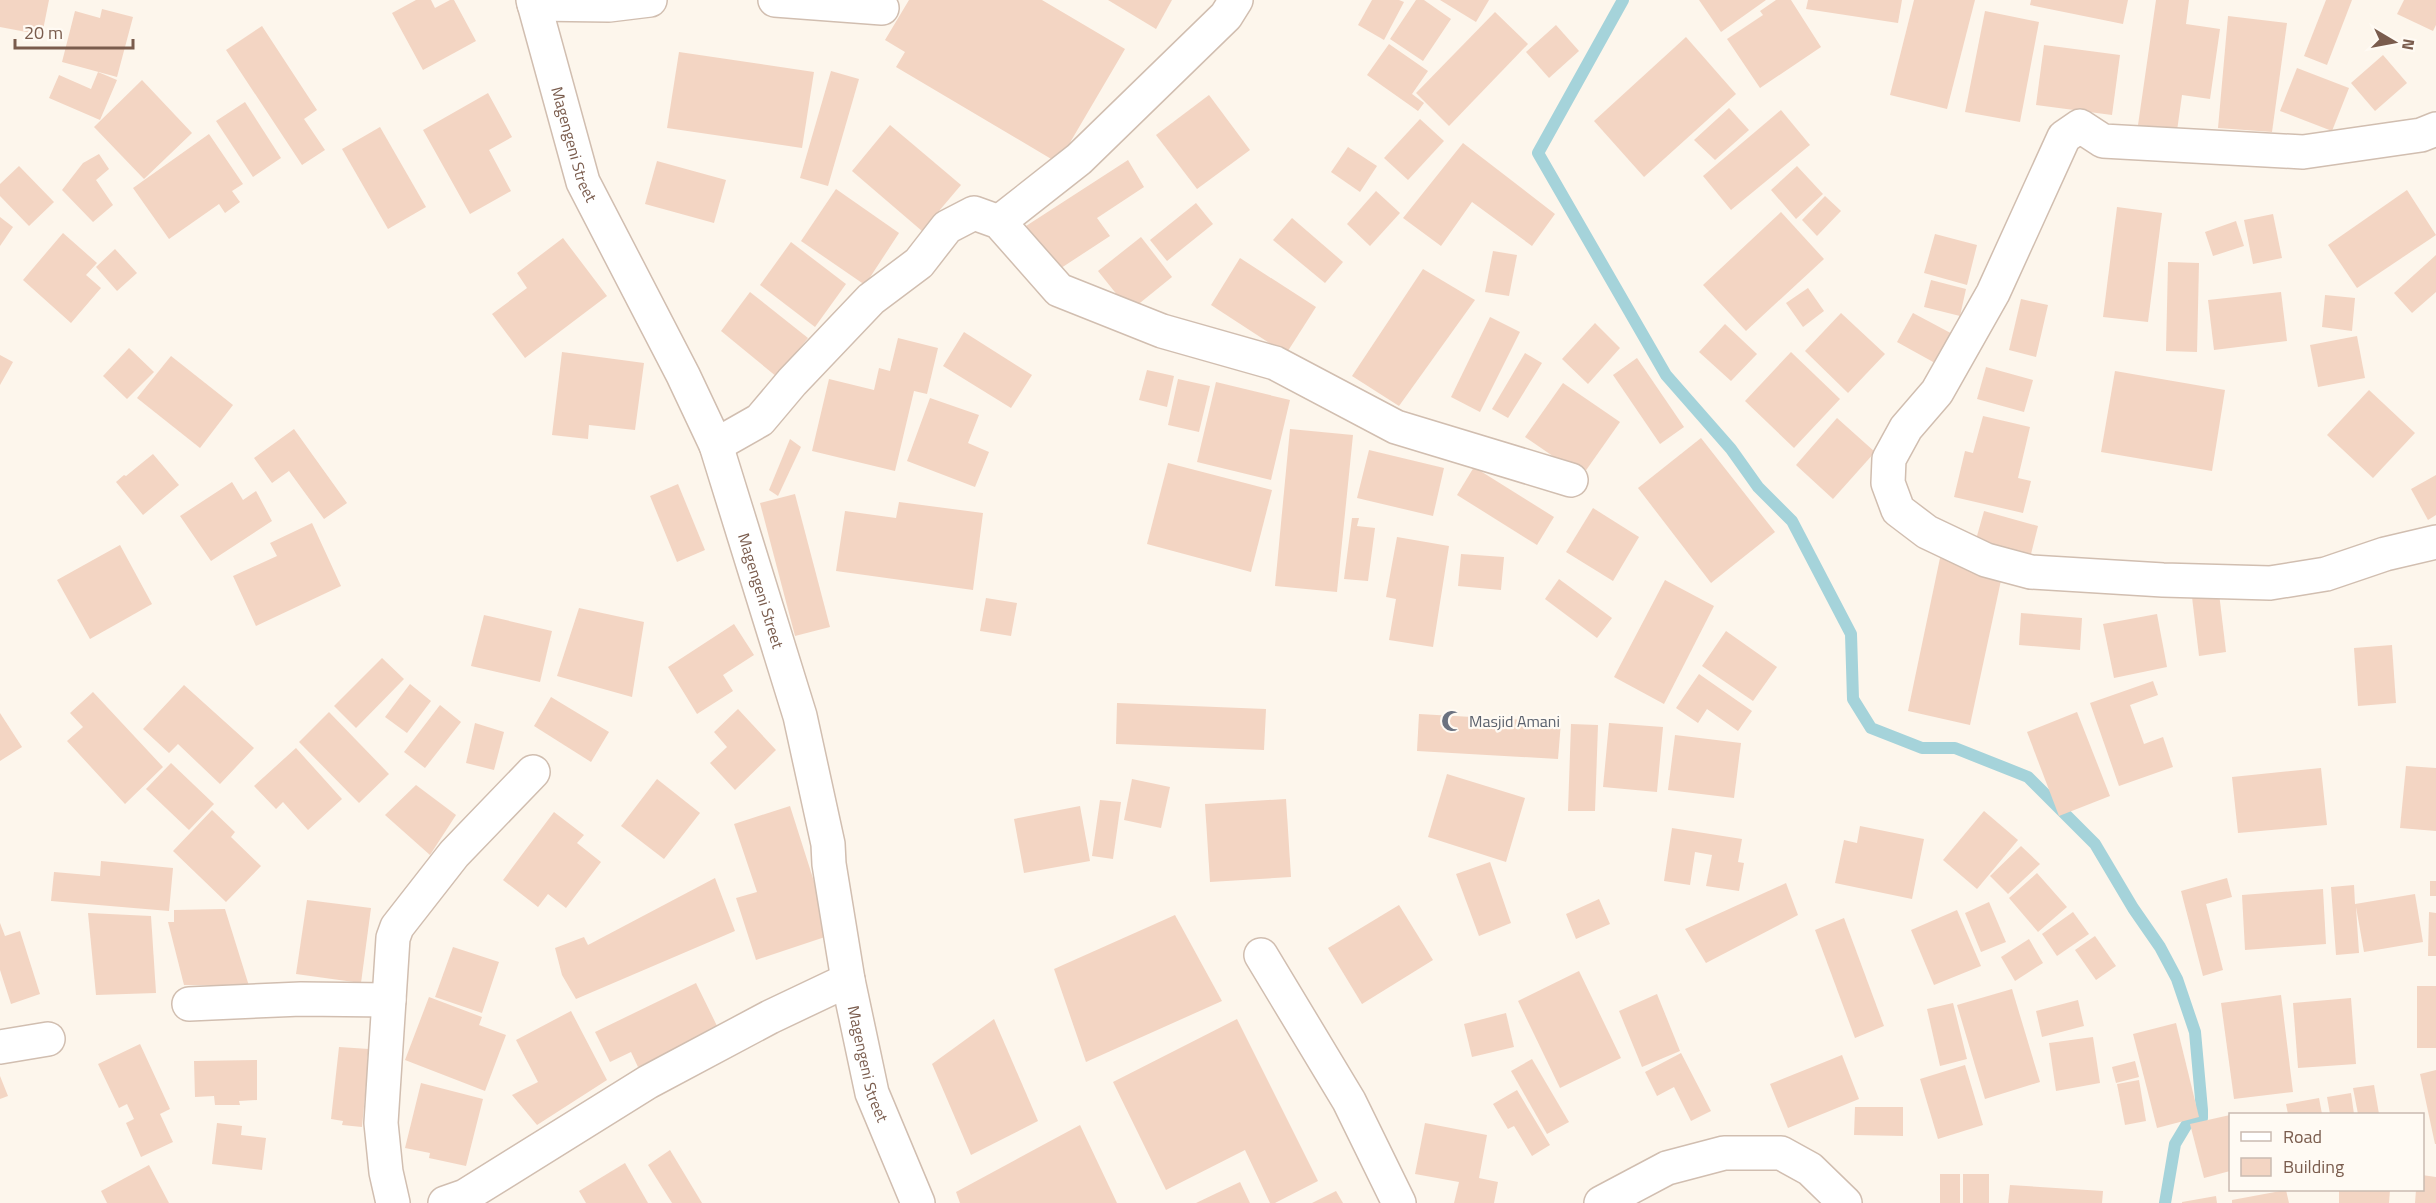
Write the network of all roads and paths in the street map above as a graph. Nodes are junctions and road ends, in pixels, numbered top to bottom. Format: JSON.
{"nodes":[{"id":1,"x":650,"y":0,"type":"edge"},
{"id":2,"x":775,"y":0,"type":"edge"},
{"id":3,"x":1236,"y":0,"type":"edge"},
{"id":4,"x":534,"y":2,"type":"edge"},
{"id":5,"x":882,"y":8,"type":"dead end"},
{"id":6,"x":2436,"y":129,"type":"edge"},
{"id":7,"x":999,"y":222,"type":"junction"},
{"id":8,"x":716,"y":445,"type":"junction"},
{"id":9,"x":1571,"y":480,"type":"dead end"},
{"id":10,"x":2436,"y":542,"type":"edge"},
{"id":11,"x":533,"y":772,"type":"dead end"},
{"id":12,"x":1261,"y":955,"type":"dead end"},
{"id":13,"x":848,"y":980,"type":"junction"},
{"id":14,"x":389,"y":1000,"type":"junction"},
{"id":15,"x":189,"y":1004,"type":"dead end"},
{"id":16,"x":48,"y":1039,"type":"dead end"},
{"id":17,"x":0,"y":1047,"type":"edge"},
{"id":18,"x":393,"y":1203,"type":"edge"},
{"id":19,"x":445,"y":1203,"type":"edge"},
{"id":20,"x":918,"y":1203,"type":"edge"},
{"id":21,"x":1399,"y":1203,"type":"edge"},
{"id":22,"x":1601,"y":1203,"type":"edge"},
{"id":23,"x":1845,"y":1203,"type":"edge"}],
"edges":[{"from":1,"to":4,"type":"street"},
{"from":2,"to":5,"type":"street"},
{"from":3,"to":7,"type":"street"},
{"from":4,"to":8,"type":"street","name":"Magengeni Street"},
{"from":6,"to":10,"type":"street"},
{"from":7,"to":8,"type":"street"},
{"from":7,"to":9,"type":"street"},
{"from":8,"to":13,"type":"street","name":"Magengeni Street"},
{"from":11,"to":14,"type":"street"},
{"from":12,"to":21,"type":"street"},
{"from":13,"to":19,"type":"street"},
{"from":13,"to":20,"type":"street","name":"Magengeni Street"},
{"from":14,"to":15,"type":"street"},
{"from":14,"to":18,"type":"street"},
{"from":16,"to":17,"type":"street"},
{"from":22,"to":23,"type":"street"}]}
